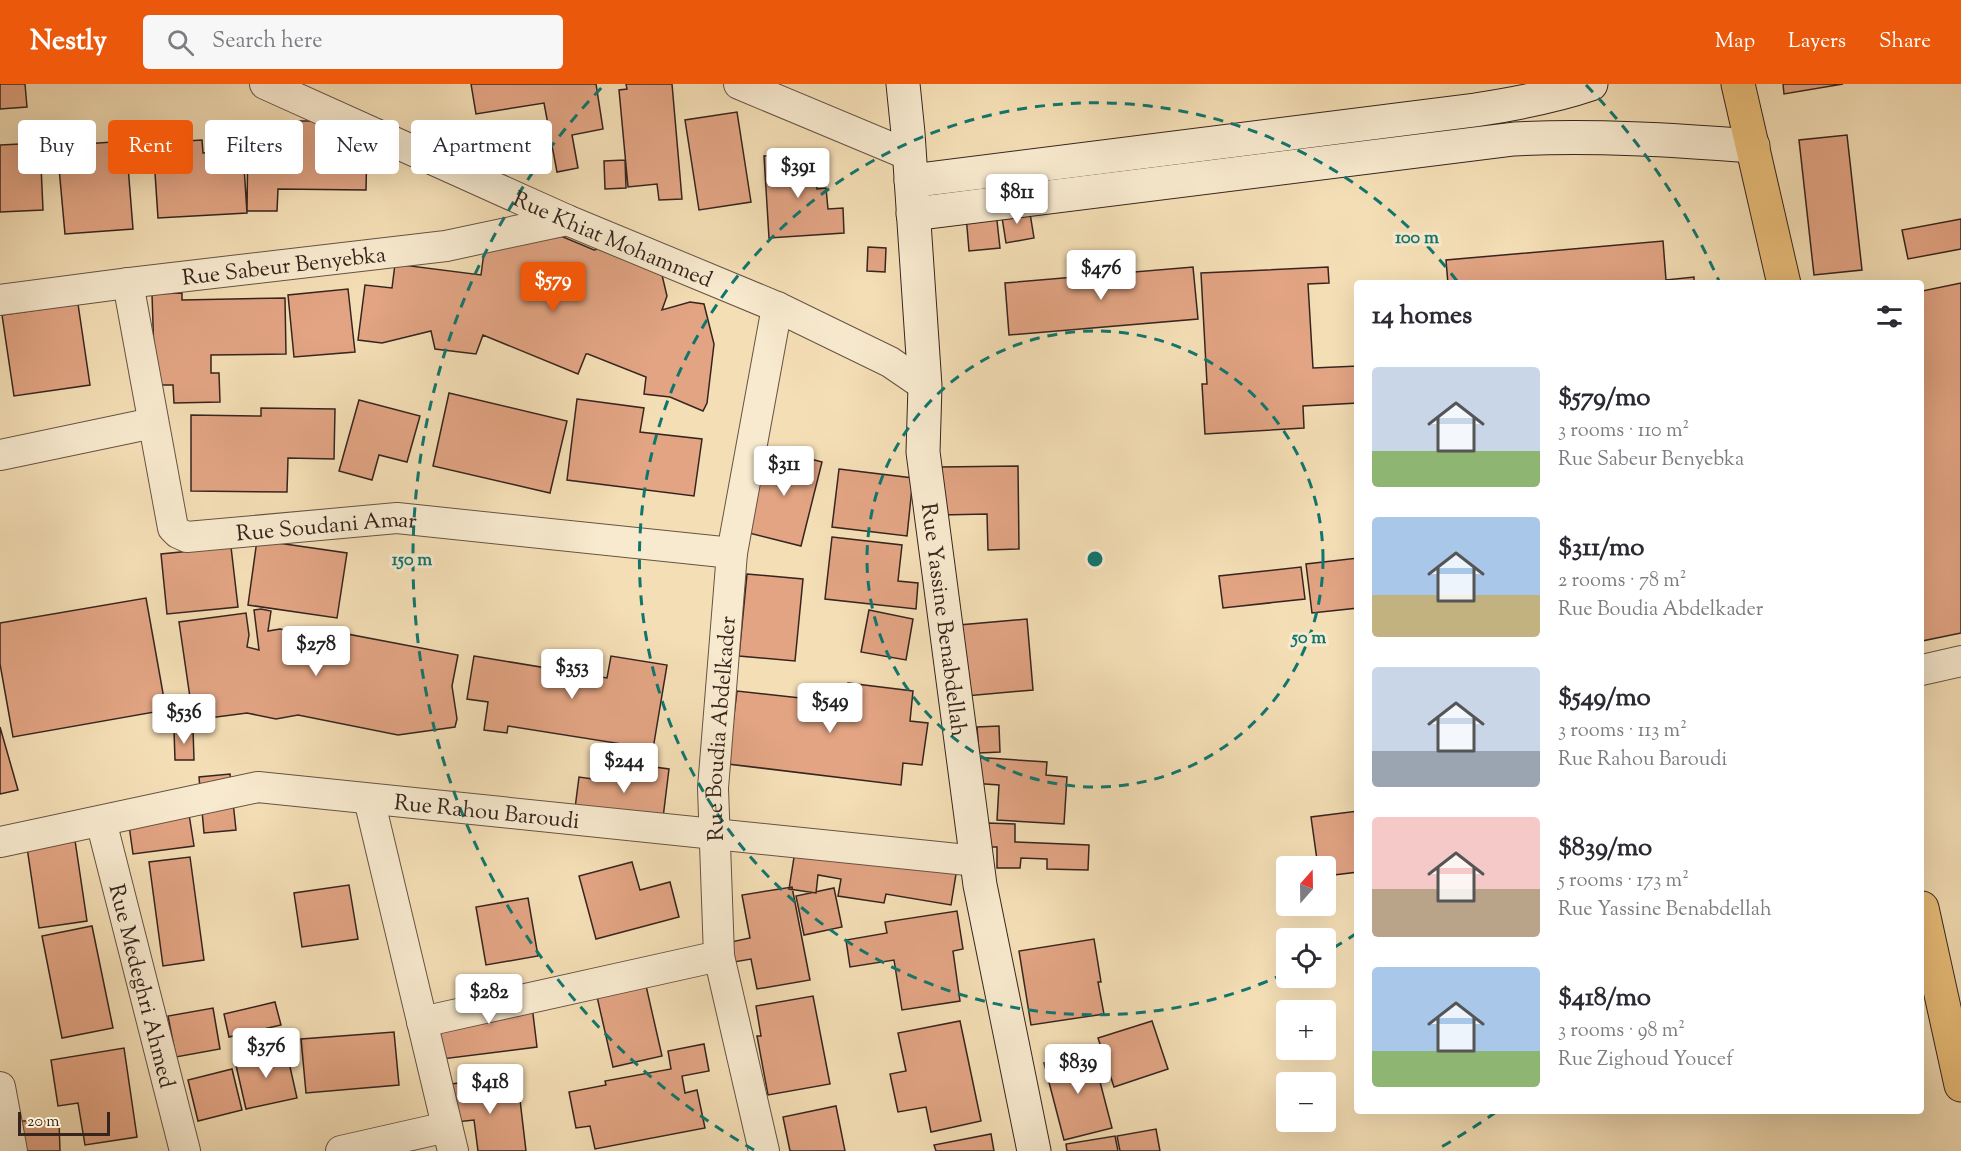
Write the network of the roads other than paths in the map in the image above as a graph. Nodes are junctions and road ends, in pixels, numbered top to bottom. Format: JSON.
{"nodes":[{"id":1,"x":265,"y":84,"type":"edge"},
{"id":2,"x":739,"y":84,"type":"edge"},
{"id":3,"x":903,"y":84,"type":"edge"},
{"id":4,"x":1591,"y":84,"type":"edge"},
{"id":5,"x":1738,"y":84,"type":"edge"},
{"id":6,"x":1754,"y":146,"type":"junction"},
{"id":7,"x":910,"y":168,"type":"junction"},
{"id":8,"x":913,"y":214,"type":"junction"},
{"id":9,"x":567,"y":220,"type":"junction"},
{"id":10,"x":1783,"y":280,"type":"edge"},
{"id":11,"x":128,"y":283,"type":"junction"},
{"id":12,"x":0,"y":300,"type":"edge"},
{"id":13,"x":777,"y":307,"type":"junction"},
{"id":14,"x":925,"y":386,"type":"junction"},
{"id":15,"x":153,"y":423,"type":"junction"},
{"id":16,"x":0,"y":456,"type":"edge"},
{"id":17,"x":732,"y":553,"type":"junction"},
{"id":18,"x":1961,"y":661,"type":"edge"},
{"id":19,"x":1924,"y":670,"type":"edge"},
{"id":20,"x":369,"y":799,"type":"junction"},
{"id":21,"x":100,"y":821,"type":"junction"},
{"id":22,"x":715,"y":834,"type":"junction"},
{"id":23,"x":0,"y":842,"type":"edge"},
{"id":24,"x":977,"y":861,"type":"junction"},
{"id":25,"x":1924,"y":917,"type":"edge"},
{"id":26,"x":719,"y":956,"type":"junction"},
{"id":27,"x":422,"y":1022,"type":"junction"},
{"id":28,"x":1961,"y":1085,"type":"edge"},
{"id":29,"x":0,"y":1087,"type":"edge"},
{"id":30,"x":450,"y":1139,"type":"edge"},
{"id":31,"x":12,"y":1151,"type":"edge"},
{"id":32,"x":185,"y":1151,"type":"edge"},
{"id":33,"x":341,"y":1151,"type":"edge"},
{"id":34,"x":765,"y":1151,"type":"edge"},
{"id":35,"x":1034,"y":1151,"type":"edge"}],
"edges":[{"from":1,"to":9,"type":"street","name":"Rue Khiat Mohammed"},
{"from":2,"to":7,"type":"street"},
{"from":3,"to":7,"type":"street","name":"Rue Yassine Benabdellah"},
{"from":4,"to":7,"type":"street"},
{"from":5,"to":6,"type":"main road"},
{"from":6,"to":8,"type":"street"},
{"from":6,"to":10,"type":"main road"},
{"from":7,"to":8,"type":"street","name":"Rue Yassine Benabdellah"},
{"from":8,"to":14,"type":"street","name":"Rue Yassine Benabdellah"},
{"from":9,"to":11,"type":"street","name":"Rue Sabeur Benyebka"},
{"from":9,"to":13,"type":"street","name":"Rue Khiat Mohammed"},
{"from":11,"to":12,"type":"street","name":"Rue Sabeur Benyebka"},
{"from":11,"to":15,"type":"street","name":"Rue Soudani Amar"},
{"from":13,"to":14,"type":"street","name":"Rue Khiat Mohammed"},
{"from":13,"to":17,"type":"street","name":"Rue Boudia Abdelkader"},
{"from":14,"to":24,"type":"street","name":"Rue Yassine Benabdellah"},
{"from":15,"to":16,"type":"street"},
{"from":15,"to":17,"type":"street","name":"Rue Soudani Amar"},
{"from":17,"to":22,"type":"street","name":"Rue Boudia Abdelkader"},
{"from":18,"to":19,"type":"street"},
{"from":20,"to":21,"type":"street","name":"Rue Rahou Baroudi"},
{"from":20,"to":22,"type":"street","name":"Rue Rahou Baroudi"},
{"from":20,"to":27,"type":"street"},
{"from":21,"to":23,"type":"street","name":"Rue Rahou Baroudi"},
{"from":21,"to":32,"type":"street","name":"Rue Medeghri Ahmed"},
{"from":22,"to":24,"type":"street","name":"Rue Rahou Baroudi"},
{"from":22,"to":26,"type":"street","name":"Rue Boudia Abdelkader"},
{"from":24,"to":35,"type":"street","name":"Rue Yassine Benabdellah"},
{"from":25,"to":28,"type":"main road"},
{"from":26,"to":27,"type":"street"},
{"from":26,"to":34,"type":"street","name":"Rue Boudia Abdelkader"},
{"from":27,"to":30,"type":"street"},
{"from":29,"to":31,"type":"street"},
{"from":30,"to":33,"type":"street"}]}
